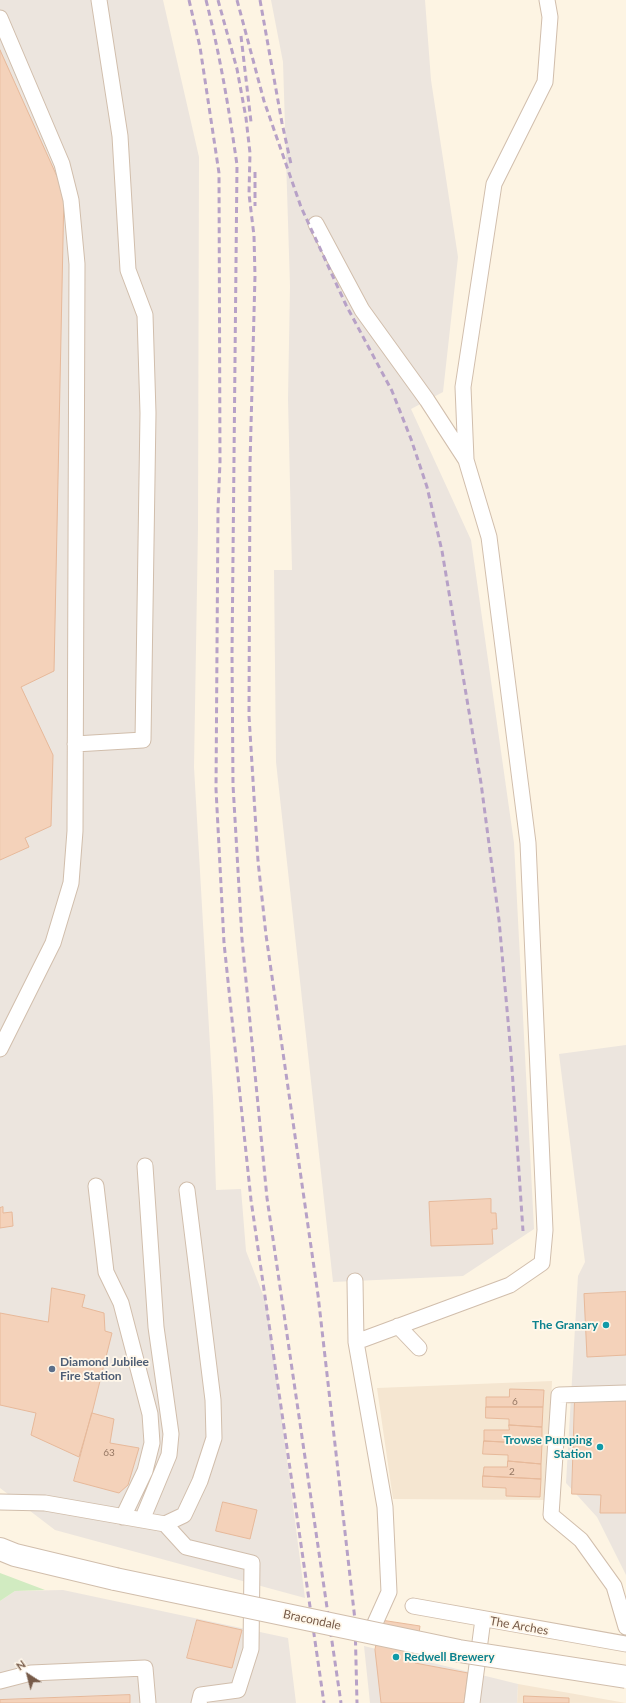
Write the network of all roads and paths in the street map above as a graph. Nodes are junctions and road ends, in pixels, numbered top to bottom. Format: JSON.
{"nodes":[{"id":1,"x":99,"y":0,"type":"edge"},
{"id":2,"x":547,"y":0,"type":"edge"},
{"id":3,"x":0,"y":18,"type":"edge"},
{"id":4,"x":316,"y":224,"type":"dead end"},
{"id":5,"x":466,"y":460,"type":"junction"},
{"id":6,"x":76,"y":744,"type":"junction"},
{"id":7,"x":0,"y":1049,"type":"edge"},
{"id":8,"x":145,"y":1166,"type":"dead end"},
{"id":9,"x":96,"y":1186,"type":"dead end"},
{"id":10,"x":187,"y":1190,"type":"dead end"},
{"id":11,"x":355,"y":1281,"type":"dead end"},
{"id":12,"x":398,"y":1326,"type":"junction"},
{"id":13,"x":356,"y":1342,"type":"junction"},
{"id":14,"x":419,"y":1348,"type":"dead end"},
{"id":15,"x":626,"y":1393,"type":"edge"},
{"id":16,"x":0,"y":1502,"type":"edge"},
{"id":17,"x":122,"y":1517,"type":"junction"},
{"id":18,"x":142,"y":1520,"type":"junction"},
{"id":19,"x":165,"y":1524,"type":"junction"},
{"id":20,"x":0,"y":1549,"type":"edge"},
{"id":21,"x":413,"y":1606,"type":"dead end"},
{"id":22,"x":483,"y":1620,"type":"junction"},
{"id":23,"x":626,"y":1627,"type":"edge"},
{"id":24,"x":371,"y":1632,"type":"junction"},
{"id":25,"x":626,"y":1644,"type":"edge"},
{"id":26,"x":626,"y":1677,"type":"edge"},
{"id":27,"x":0,"y":1681,"type":"edge"},
{"id":28,"x":148,"y":1703,"type":"edge"},
{"id":29,"x":199,"y":1703,"type":"edge"},
{"id":30,"x":472,"y":1703,"type":"edge"}],
"edges":[{"from":1,"to":6,"type":"lane"},
{"from":2,"to":5,"type":"lane"},
{"from":3,"to":6,"type":"lane"},
{"from":4,"to":5,"type":"lane"},
{"from":5,"to":12,"type":"lane"},
{"from":6,"to":7,"type":"lane"},
{"from":8,"to":18,"type":"lane"},
{"from":9,"to":17,"type":"lane"},
{"from":10,"to":19,"type":"lane"},
{"from":11,"to":13,"type":"lane"},
{"from":12,"to":13,"type":"lane"},
{"from":12,"to":14,"type":"lane"},
{"from":13,"to":24,"type":"lane"},
{"from":15,"to":23,"type":"lane"},
{"from":16,"to":17,"type":"lane"},
{"from":17,"to":18,"type":"lane"},
{"from":18,"to":19,"type":"lane"},
{"from":19,"to":29,"type":"lane"},
{"from":20,"to":24,"type":"street","name":"Bracondale","bridge":true},
{"from":21,"to":22,"type":"lane","name":"The Arches"},
{"from":22,"to":25,"type":"lane","name":"The Arches"},
{"from":22,"to":30,"type":"lane"},
{"from":24,"to":26,"type":"street","name":"Bracondale","bridge":true},
{"from":27,"to":28,"type":"lane"}]}
